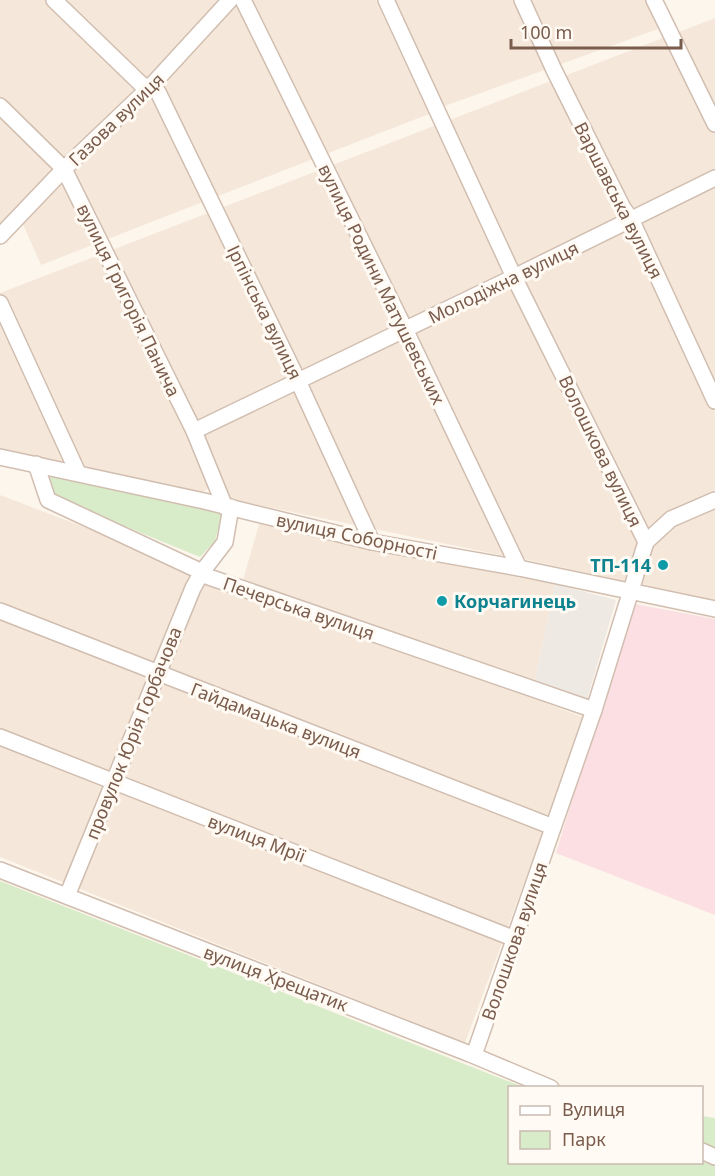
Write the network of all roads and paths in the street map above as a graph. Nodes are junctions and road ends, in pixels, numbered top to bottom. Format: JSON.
{"nodes":[{"id":1,"x":54,"y":0,"type":"edge"},
{"id":2,"x":386,"y":0,"type":"edge"},
{"id":3,"x":522,"y":0,"type":"edge"},
{"id":4,"x":654,"y":0,"type":"edge"},
{"id":5,"x":231,"y":1,"type":"edge"},
{"id":6,"x":150,"y":87,"type":"junction"},
{"id":7,"x":0,"y":106,"type":"edge"},
{"id":8,"x":715,"y":124,"type":"edge"},
{"id":9,"x":64,"y":169,"type":"junction"},
{"id":10,"x":715,"y":178,"type":"edge"},
{"id":11,"x":631,"y":219,"type":"junction"},
{"id":12,"x":0,"y":236,"type":"edge"},
{"id":13,"x":514,"y":277,"type":"junction"},
{"id":14,"x":0,"y":303,"type":"edge"},
{"id":15,"x":405,"y":329,"type":"junction"},
{"id":16,"x":298,"y":381,"type":"junction"},
{"id":17,"x":715,"y":401,"type":"edge"},
{"id":18,"x":194,"y":431,"type":"junction"},
{"id":19,"x":0,"y":457,"type":"edge"},
{"id":20,"x":36,"y":464,"type":"junction"},
{"id":21,"x":78,"y":473,"type":"junction"},
{"id":22,"x":715,"y":500,"type":"edge"},
{"id":23,"x":228,"y":507,"type":"junction"},
{"id":24,"x":372,"y":542,"type":"junction"},
{"id":25,"x":646,"y":542,"type":"junction"},
{"id":26,"x":519,"y":568,"type":"junction"},
{"id":27,"x":202,"y":572,"type":"junction"},
{"id":28,"x":632,"y":592,"type":"junction"},
{"id":29,"x":715,"y":609,"type":"edge"},
{"id":30,"x":0,"y":611,"type":"edge"},
{"id":31,"x":157,"y":674,"type":"junction"},
{"id":32,"x":594,"y":710,"type":"junction"},
{"id":33,"x":0,"y":737,"type":"edge"},
{"id":34,"x":114,"y":782,"type":"junction"},
{"id":35,"x":553,"y":827,"type":"junction"},
{"id":36,"x":0,"y":870,"type":"edge"},
{"id":37,"x":66,"y":896,"type":"junction"},
{"id":38,"x":515,"y":939,"type":"junction"},
{"id":39,"x":474,"y":1055,"type":"junction"},
{"id":40,"x":546,"y":1086,"type":"edge"}],
"edges":[{"from":1,"to":6,"type":"street","name":"Ірпінська вулиця"},
{"from":2,"to":13,"type":"street","name":"Волошкова вулиця"},
{"from":3,"to":11,"type":"street","name":"Варшавська вулиця"},
{"from":4,"to":8,"type":"street"},
{"from":5,"to":6,"type":"street","name":"Газова вулиця"},
{"from":5,"to":15,"type":"street","name":"вулиця Родини Матушевських"},
{"from":6,"to":9,"type":"street","name":"Газова вулиця"},
{"from":6,"to":16,"type":"street","name":"Ірпінська вулиця"},
{"from":7,"to":9,"type":"street","name":"вулиця Григорія Панича"},
{"from":9,"to":12,"type":"street","name":"Газова вулиця"},
{"from":9,"to":18,"type":"street","name":"вулиця Григорія Панича"},
{"from":10,"to":11,"type":"street","name":"Молодіжна вулиця"},
{"from":11,"to":13,"type":"street","name":"Молодіжна вулиця"},
{"from":11,"to":17,"type":"street","name":"Варшавська вулиця"},
{"from":13,"to":15,"type":"street","name":"Молодіжна вулиця"},
{"from":13,"to":25,"type":"street","name":"Волошкова вулиця"},
{"from":14,"to":21,"type":"street"},
{"from":15,"to":16,"type":"street","name":"Молодіжна вулиця"},
{"from":15,"to":26,"type":"street","name":"вулиця Родини Матушевських"},
{"from":16,"to":18,"type":"street","name":"Молодіжна вулиця"},
{"from":16,"to":24,"type":"street","name":"Ірпінська вулиця"},
{"from":18,"to":23,"type":"street","name":"вулиця Григорія Панича"},
{"from":19,"to":20,"type":"street","name":"вулиця Соборності"},
{"from":20,"to":21,"type":"street","name":"вулиця Соборності"},
{"from":20,"to":27,"type":"street","name":"Печерська вулиця"},
{"from":21,"to":23,"type":"street","name":"вулиця Соборності"},
{"from":22,"to":25,"type":"street"},
{"from":23,"to":24,"type":"street","name":"вулиця Соборності"},
{"from":23,"to":27,"type":"street","name":"провулок Юрія Горбачова"},
{"from":24,"to":26,"type":"street","name":"вулиця Соборності"},
{"from":25,"to":28,"type":"street","name":"Волошкова вулиця"},
{"from":26,"to":28,"type":"street","name":"вулиця Соборності"},
{"from":27,"to":31,"type":"street","name":"провулок Юрія Горбачова"},
{"from":27,"to":32,"type":"street","name":"Печерська вулиця"},
{"from":28,"to":29,"type":"street","name":"вулиця Соборності"},
{"from":28,"to":32,"type":"street","name":"Волошкова вулиця"},
{"from":30,"to":31,"type":"street","name":"Гайдамацька вулиця"},
{"from":31,"to":34,"type":"street","name":"провулок Юрія Горбачова"},
{"from":31,"to":35,"type":"street","name":"Гайдамацька вулиця"},
{"from":32,"to":35,"type":"street","name":"Волошкова вулиця"},
{"from":33,"to":34,"type":"street","name":"вулиця Мрії"},
{"from":34,"to":37,"type":"street","name":"провулок Юрія Горбачова"},
{"from":34,"to":38,"type":"street","name":"вулиця Мрії"},
{"from":35,"to":38,"type":"street","name":"Волошкова вулиця"},
{"from":36,"to":37,"type":"street","name":"вулиця Хрещатик"},
{"from":37,"to":39,"type":"street","name":"вулиця Хрещатик"},
{"from":38,"to":39,"type":"street","name":"Волошкова вулиця"},
{"from":39,"to":40,"type":"street","name":"вулиця Хрещатик"}]}
